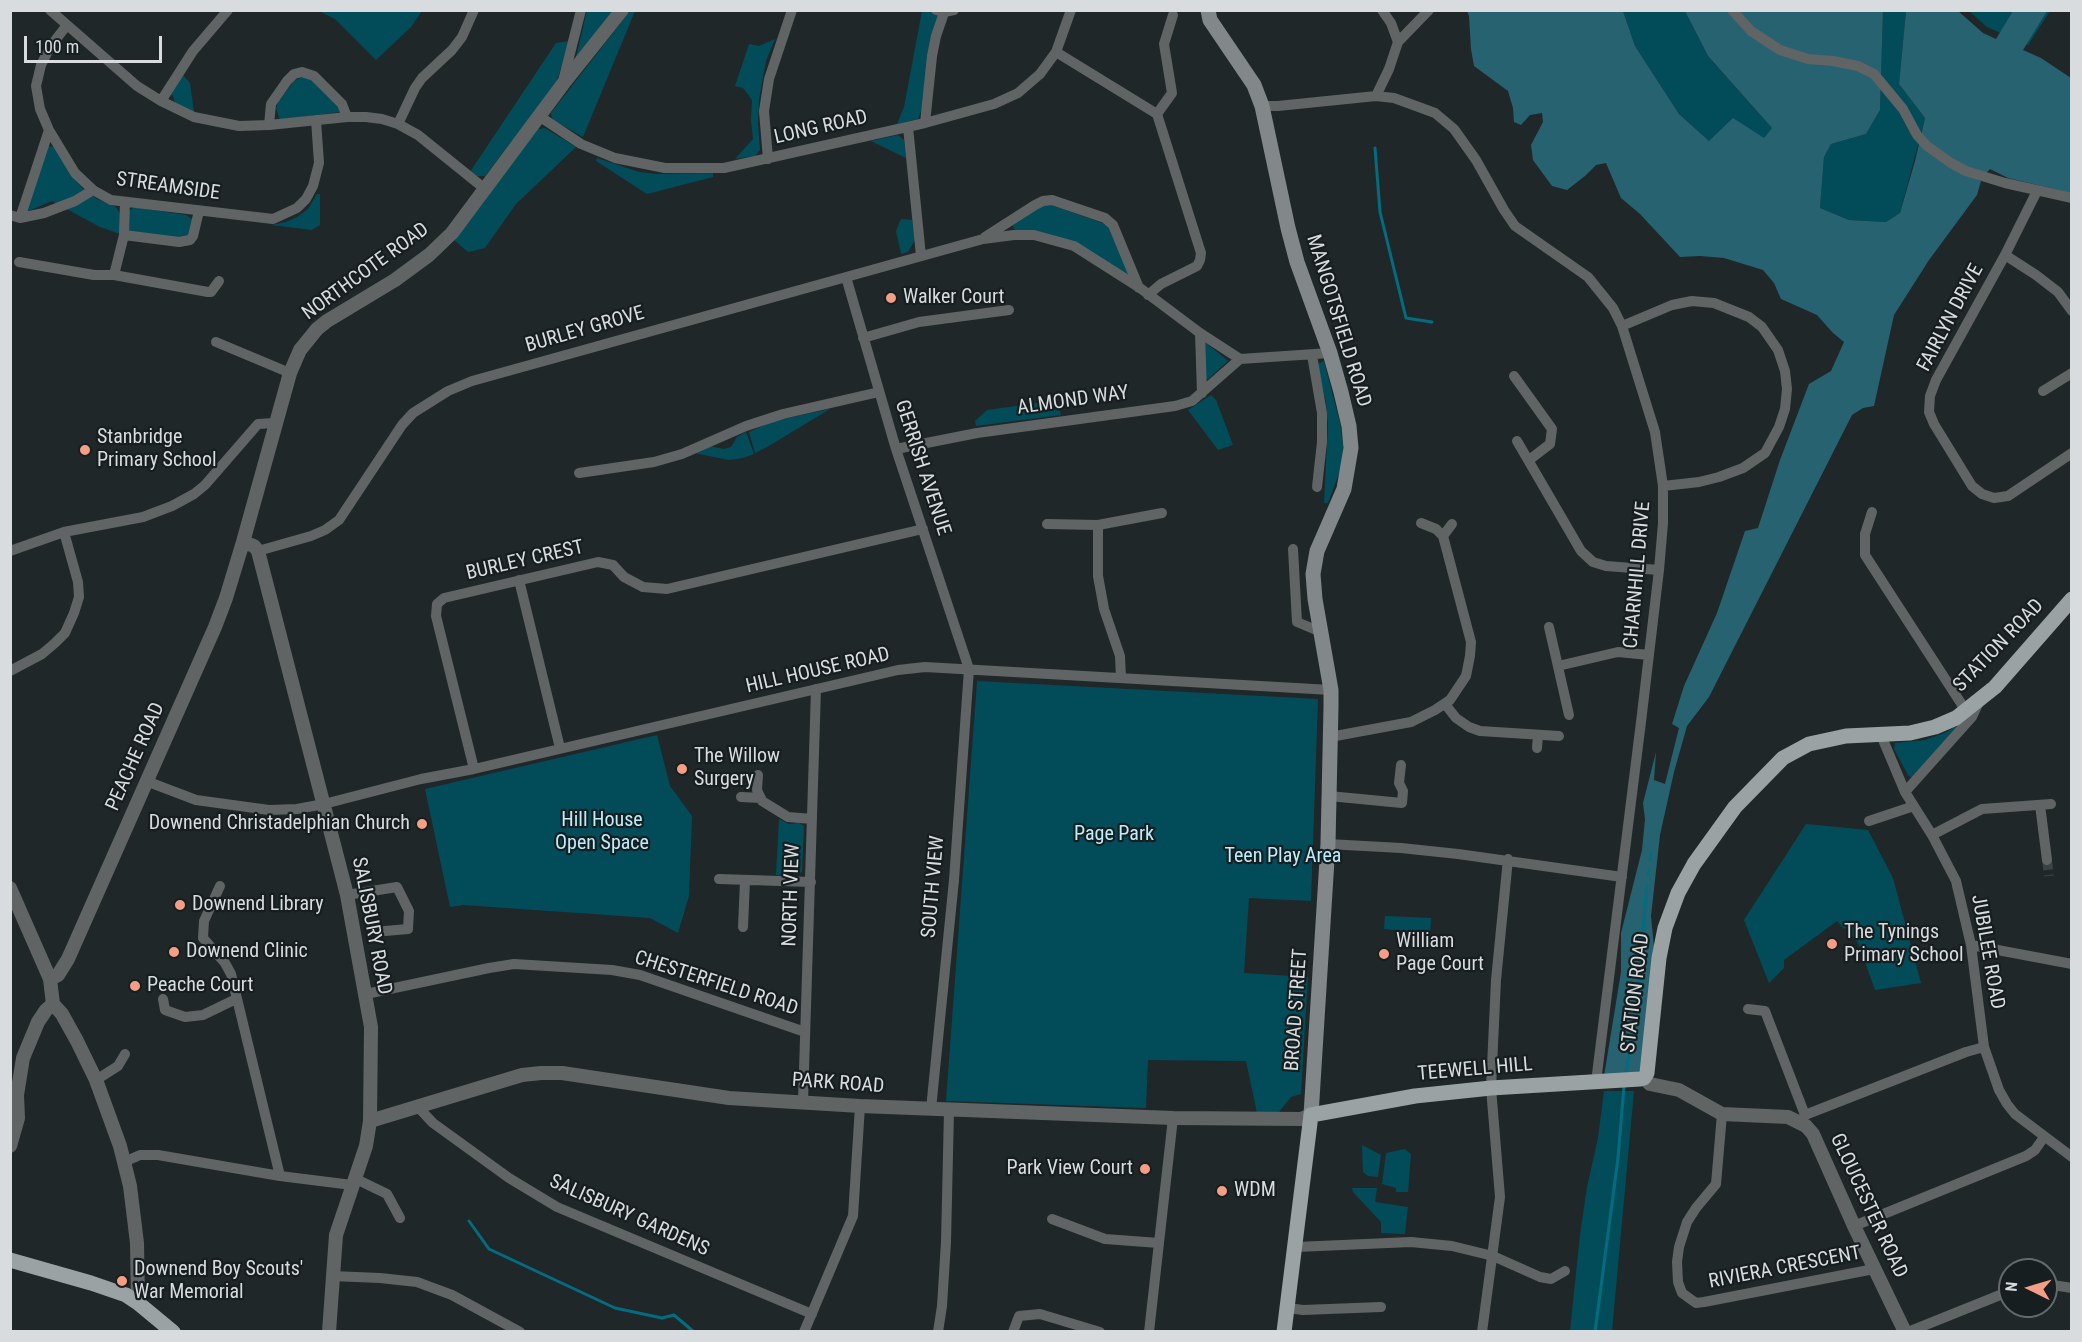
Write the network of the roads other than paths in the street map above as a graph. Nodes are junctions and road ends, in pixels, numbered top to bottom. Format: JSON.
{"nodes":[{"id":1,"x":50,"y":10,"type":"edge"},
{"id":2,"x":228,"y":10,"type":"edge"},
{"id":3,"x":474,"y":10,"type":"edge"},
{"id":4,"x":580,"y":10,"type":"edge"},
{"id":5,"x":622,"y":10,"type":"edge"},
{"id":6,"x":792,"y":10,"type":"edge"},
{"id":7,"x":1071,"y":10,"type":"edge"},
{"id":8,"x":1208,"y":10,"type":"edge"},
{"id":9,"x":1382,"y":10,"type":"edge"},
{"id":10,"x":1732,"y":10,"type":"edge"},
{"id":11,"x":944,"y":11,"type":"edge"},
{"id":12,"x":1428,"y":11,"type":"edge"},
{"id":13,"x":1173,"y":15,"type":"dead end"},
{"id":14,"x":67,"y":25,"type":"junction"},
{"id":15,"x":1398,"y":42,"type":"junction"},
{"id":16,"x":1056,"y":52,"type":"junction"},
{"id":17,"x":562,"y":84,"type":"junction"},
{"id":18,"x":1376,"y":96,"type":"junction"},
{"id":19,"x":161,"y":101,"type":"junction"},
{"id":20,"x":1262,"y":106,"type":"junction"},
{"id":21,"x":1157,"y":114,"type":"junction"},
{"id":22,"x":539,"y":116,"type":"junction"},
{"id":23,"x":347,"y":117,"type":"junction"},
{"id":24,"x":316,"y":120,"type":"junction"},
{"id":25,"x":925,"y":123,"type":"junction"},
{"id":26,"x":398,"y":124,"type":"junction"},
{"id":27,"x":269,"y":125,"type":"junction"},
{"id":28,"x":908,"y":127,"type":"junction"},
{"id":29,"x":49,"y":130,"type":"junction"},
{"id":30,"x":768,"y":159,"type":"junction"},
{"id":31,"x":485,"y":189,"type":"junction"},
{"id":32,"x":93,"y":190,"type":"junction"},
{"id":33,"x":2037,"y":191,"type":"junction"},
{"id":34,"x":2072,"y":198,"type":"edge"},
{"id":35,"x":126,"y":202,"type":"junction"},
{"id":36,"x":199,"y":211,"type":"junction"},
{"id":37,"x":15,"y":217,"type":"edge"},
{"id":38,"x":124,"y":235,"type":"junction"},
{"id":39,"x":983,"y":239,"type":"junction"},
{"id":40,"x":2005,"y":255,"type":"junction"},
{"id":41,"x":921,"y":256,"type":"junction"},
{"id":42,"x":20,"y":262,"type":"dead end"},
{"id":43,"x":114,"y":275,"type":"junction"},
{"id":44,"x":846,"y":277,"type":"junction"},
{"id":45,"x":219,"y":281,"type":"dead end"},
{"id":46,"x":1144,"y":292,"type":"junction"},
{"id":47,"x":1009,"y":310,"type":"dead end"},
{"id":48,"x":2072,"y":311,"type":"edge"},
{"id":49,"x":1622,"y":326,"type":"junction"},
{"id":50,"x":1200,"y":333,"type":"junction"},
{"id":51,"x":863,"y":338,"type":"junction"},
{"id":52,"x":216,"y":342,"type":"dead end"},
{"id":53,"x":1330,"y":353,"type":"junction"},
{"id":54,"x":1312,"y":355,"type":"junction"},
{"id":55,"x":1240,"y":359,"type":"junction"},
{"id":56,"x":2072,"y":373,"type":"edge"},
{"id":57,"x":290,"y":374,"type":"junction"},
{"id":58,"x":1514,"y":376,"type":"dead end"},
{"id":59,"x":2043,"y":391,"type":"dead end"},
{"id":60,"x":879,"y":392,"type":"junction"},
{"id":61,"x":1202,"y":393,"type":"junction"},
{"id":62,"x":275,"y":423,"type":"junction"},
{"id":63,"x":1517,"y":441,"type":"dead end"},
{"id":64,"x":896,"y":449,"type":"junction"},
{"id":65,"x":2072,"y":453,"type":"edge"},
{"id":66,"x":1529,"y":460,"type":"junction"},
{"id":67,"x":579,"y":473,"type":"dead end"},
{"id":68,"x":1663,"y":486,"type":"junction"},
{"id":69,"x":1317,"y":487,"type":"dead end"},
{"id":70,"x":1872,"y":512,"type":"dead end"},
{"id":71,"x":1162,"y":513,"type":"dead end"},
{"id":72,"x":1421,"y":523,"type":"dead end"},
{"id":73,"x":1047,"y":524,"type":"dead end"},
{"id":74,"x":1452,"y":524,"type":"dead end"},
{"id":75,"x":1098,"y":525,"type":"junction"},
{"id":76,"x":923,"y":529,"type":"junction"},
{"id":77,"x":64,"y":532,"type":"junction"},
{"id":78,"x":1443,"y":536,"type":"junction"},
{"id":79,"x":243,"y":542,"type":"junction"},
{"id":80,"x":1293,"y":549,"type":"dead end"},
{"id":81,"x":10,"y":551,"type":"edge"},
{"id":82,"x":258,"y":551,"type":"junction"},
{"id":83,"x":1659,"y":570,"type":"junction"},
{"id":84,"x":519,"y":580,"type":"junction"},
{"id":85,"x":2072,"y":599,"type":"edge"},
{"id":86,"x":1549,"y":627,"type":"dead end"},
{"id":87,"x":1321,"y":632,"type":"junction"},
{"id":88,"x":1649,"y":655,"type":"junction"},
{"id":89,"x":1558,"y":666,"type":"junction"},
{"id":90,"x":969,"y":669,"type":"junction"},
{"id":91,"x":10,"y":671,"type":"edge"},
{"id":92,"x":1120,"y":678,"type":"junction"},
{"id":93,"x":816,"y":689,"type":"junction"},
{"id":94,"x":1330,"y":690,"type":"junction"},
{"id":95,"x":1980,"y":701,"type":"junction"},
{"id":96,"x":1444,"y":704,"type":"junction"},
{"id":97,"x":1966,"y":711,"type":"junction"},
{"id":98,"x":1569,"y":715,"type":"dead end"},
{"id":99,"x":1538,"y":735,"type":"junction"},
{"id":100,"x":1881,"y":735,"type":"junction"},
{"id":101,"x":1559,"y":736,"type":"dead end"},
{"id":102,"x":1330,"y":737,"type":"junction"},
{"id":103,"x":560,"y":748,"type":"junction"},
{"id":104,"x":1537,"y":748,"type":"dead end"},
{"id":105,"x":1401,"y":765,"type":"dead end"},
{"id":106,"x":474,"y":769,"type":"junction"},
{"id":107,"x":758,"y":774,"type":"dead end"},
{"id":108,"x":146,"y":781,"type":"junction"},
{"id":109,"x":1905,"y":792,"type":"junction"},
{"id":110,"x":1329,"y":796,"type":"junction"},
{"id":111,"x":741,"y":797,"type":"dead end"},
{"id":112,"x":760,"y":798,"type":"junction"},
{"id":113,"x":324,"y":804,"type":"junction"},
{"id":114,"x":1914,"y":806,"type":"junction"},
{"id":115,"x":812,"y":819,"type":"junction"},
{"id":116,"x":1869,"y":821,"type":"dead end"},
{"id":117,"x":1932,"y":835,"type":"junction"},
{"id":118,"x":1328,"y":844,"type":"junction"},
{"id":119,"x":1508,"y":860,"type":"junction"},
{"id":120,"x":2047,"y":860,"type":"tunnel mouth"},
{"id":121,"x":1622,"y":877,"type":"junction"},
{"id":122,"x":719,"y":879,"type":"dead end"},
{"id":123,"x":745,"y":880,"type":"junction"},
{"id":124,"x":811,"y":882,"type":"junction"},
{"id":125,"x":220,"y":886,"type":"dead end"},
{"id":126,"x":10,"y":888,"type":"edge"},
{"id":127,"x":347,"y":895,"type":"junction"},
{"id":128,"x":743,"y":927,"type":"dead end"},
{"id":129,"x":385,"y":931,"type":"dead end"},
{"id":130,"x":1971,"y":945,"type":"junction"},
{"id":131,"x":2072,"y":964,"type":"edge"},
{"id":132,"x":50,"y":979,"type":"junction"},
{"id":133,"x":366,"y":994,"type":"junction"},
{"id":134,"x":163,"y":999,"type":"dead end"},
{"id":135,"x":236,"y":999,"type":"junction"},
{"id":136,"x":53,"y":1004,"type":"junction"},
{"id":137,"x":1748,"y":1009,"type":"dead end"},
{"id":138,"x":805,"y":1032,"type":"junction"},
{"id":139,"x":1984,"y":1047,"type":"junction"},
{"id":140,"x":125,"y":1054,"type":"dead end"},
{"id":141,"x":1639,"y":1078,"type":"junction"},
{"id":142,"x":96,"y":1080,"type":"junction"},
{"id":143,"x":1600,"y":1081,"type":"junction"},
{"id":144,"x":1491,"y":1088,"type":"junction"},
{"id":145,"x":14,"y":1095,"type":"edge"},
{"id":146,"x":803,"y":1102,"type":"junction"},
{"id":147,"x":417,"y":1106,"type":"junction"},
{"id":148,"x":860,"y":1106,"type":"junction"},
{"id":149,"x":931,"y":1109,"type":"junction"},
{"id":150,"x":950,"y":1110,"type":"junction"},
{"id":151,"x":1722,"y":1114,"type":"junction"},
{"id":152,"x":1311,"y":1115,"type":"junction"},
{"id":153,"x":1173,"y":1118,"type":"junction"},
{"id":154,"x":1802,"y":1118,"type":"junction"},
{"id":155,"x":370,"y":1121,"type":"junction"},
{"id":156,"x":2044,"y":1137,"type":"junction"},
{"id":157,"x":10,"y":1146,"type":"edge"},
{"id":158,"x":2072,"y":1157,"type":"edge"},
{"id":159,"x":124,"y":1162,"type":"junction"},
{"id":160,"x":280,"y":1176,"type":"junction"},
{"id":161,"x":353,"y":1182,"type":"junction"},
{"id":162,"x":400,"y":1218,"type":"dead end"},
{"id":163,"x":1052,"y":1219,"type":"dead end"},
{"id":164,"x":1854,"y":1226,"type":"junction"},
{"id":165,"x":1160,"y":1243,"type":"junction"},
{"id":166,"x":1296,"y":1247,"type":"junction"},
{"id":167,"x":1493,"y":1256,"type":"junction"},
{"id":168,"x":10,"y":1260,"type":"edge"},
{"id":169,"x":1874,"y":1269,"type":"junction"},
{"id":170,"x":1565,"y":1271,"type":"dead end"},
{"id":171,"x":332,"y":1276,"type":"junction"},
{"id":172,"x":1998,"y":1296,"type":"edge"},
{"id":173,"x":132,"y":1299,"type":"junction"},
{"id":174,"x":1381,"y":1307,"type":"dead end"},
{"id":175,"x":1288,"y":1308,"type":"junction"},
{"id":176,"x":812,"y":1314,"type":"junction"},
{"id":177,"x":172,"y":1332,"type":"edge"},
{"id":178,"x":329,"y":1332,"type":"edge"},
{"id":179,"x":520,"y":1332,"type":"edge"},
{"id":180,"x":804,"y":1332,"type":"edge"},
{"id":181,"x":938,"y":1332,"type":"edge"},
{"id":182,"x":1013,"y":1332,"type":"edge"},
{"id":183,"x":1100,"y":1332,"type":"edge"},
{"id":184,"x":1149,"y":1332,"type":"edge"},
{"id":185,"x":1284,"y":1332,"type":"edge"},
{"id":186,"x":1482,"y":1332,"type":"edge"},
{"id":187,"x":1906,"y":1332,"type":"edge"}],
"edges":[{"from":1,"to":14,"type":"street"},
{"from":2,"to":19,"type":"street"},
{"from":3,"to":26,"type":"street"},
{"from":4,"to":17,"type":"street"},
{"from":5,"to":17,"type":"street","name":"NORTHCOTE ROAD"},
{"from":6,"to":30,"type":"street"},
{"from":7,"to":16,"type":"street","name":"LONG ROAD"},
{"from":8,"to":20,"type":"main road","name":"MANGOTSFIELD ROAD"},
{"from":9,"to":15,"type":"street"},
{"from":10,"to":33,"type":"street"},
{"from":11,"to":25,"type":"street"},
{"from":12,"to":15,"type":"street"},
{"from":13,"to":21,"type":"street"},
{"from":14,"to":19,"type":"street"},
{"from":14,"to":29,"type":"street","name":"STREAMSIDE"},
{"from":15,"to":18,"type":"street"},
{"from":16,"to":21,"type":"street"},
{"from":16,"to":25,"type":"street","name":"LONG ROAD"},
{"from":17,"to":22,"type":"street","name":"NORTHCOTE ROAD"},
{"from":18,"to":20,"type":"street","name":"CHARNHILL DRIVE"},
{"from":18,"to":49,"type":"street","name":"CHARNHILL DRIVE"},
{"from":19,"to":27,"type":"street"},
{"from":20,"to":53,"type":"main road","name":"MANGOTSFIELD ROAD"},
{"from":21,"to":46,"type":"street"},
{"from":22,"to":30,"type":"street","name":"LONG ROAD"},
{"from":22,"to":31,"type":"street","name":"NORTHCOTE ROAD"},
{"from":23,"to":24,"type":"street"},
{"from":23,"to":26,"type":"street"},
{"from":23,"to":27,"type":"street"},
{"from":24,"to":27,"type":"street"},
{"from":24,"to":36,"type":"street","name":"STREAMSIDE"},
{"from":25,"to":28,"type":"street","name":"LONG ROAD"},
{"from":26,"to":31,"type":"street"},
{"from":28,"to":30,"type":"street","name":"LONG ROAD"},
{"from":28,"to":41,"type":"street"},
{"from":29,"to":32,"type":"street","name":"STREAMSIDE"},
{"from":29,"to":37,"type":"street"},
{"from":31,"to":57,"type":"street","name":"NORTHCOTE ROAD"},
{"from":32,"to":35,"type":"street","name":"STREAMSIDE"},
{"from":32,"to":37,"type":"street"},
{"from":33,"to":34,"type":"street"},
{"from":33,"to":40,"type":"street","name":"FAIRLYN DRIVE"},
{"from":35,"to":36,"type":"street","name":"STREAMSIDE"},
{"from":35,"to":38,"type":"street"},
{"from":36,"to":38,"type":"street"},
{"from":38,"to":43,"type":"street"},
{"from":39,"to":41,"type":"street","name":"BURLEY GROVE"},
{"from":39,"to":46,"type":"street","name":"BURLEY GROVE"},
{"from":39,"to":46,"type":"street","name":"BURLEY GROVE"},
{"from":40,"to":48,"type":"street","name":"FAIRLYN DRIVE"},
{"from":40,"to":65,"type":"street","name":"FAIRLYN DRIVE"},
{"from":41,"to":44,"type":"street","name":"BURLEY GROVE"},
{"from":42,"to":43,"type":"street"},
{"from":43,"to":45,"type":"street"},
{"from":44,"to":51,"type":"street","name":"GERRISH AVENUE"},
{"from":44,"to":82,"type":"street","name":"BURLEY GROVE"},
{"from":46,"to":50,"type":"street","name":"BURLEY GROVE"},
{"from":47,"to":51,"type":"street"},
{"from":49,"to":68,"type":"street","name":"CHARNHILL DRIVE"},
{"from":49,"to":68,"type":"street"},
{"from":50,"to":55,"type":"street","name":"BURLEY GROVE"},
{"from":50,"to":61,"type":"street"},
{"from":51,"to":60,"type":"street","name":"GERRISH AVENUE"},
{"from":52,"to":57,"type":"street"},
{"from":53,"to":54,"type":"street"},
{"from":53,"to":87,"type":"main road","name":"MANGOTSFIELD ROAD"},
{"from":54,"to":55,"type":"street"},
{"from":54,"to":69,"type":"street","name":"MANGOTSFIELD ROAD"},
{"from":55,"to":61,"type":"street","name":"ALMOND WAY"},
{"from":56,"to":59,"type":"street"},
{"from":57,"to":62,"type":"street","name":"NORTHCOTE ROAD"},
{"from":58,"to":66,"type":"street"},
{"from":60,"to":64,"type":"street","name":"GERRISH AVENUE"},
{"from":60,"to":67,"type":"street"},
{"from":61,"to":64,"type":"street","name":"ALMOND WAY"},
{"from":62,"to":77,"type":"street"},
{"from":62,"to":79,"type":"street","name":"NORTHCOTE ROAD"},
{"from":63,"to":66,"type":"street"},
{"from":64,"to":76,"type":"street","name":"GERRISH AVENUE"},
{"from":66,"to":83,"type":"street"},
{"from":68,"to":83,"type":"street","name":"CHARNHILL DRIVE"},
{"from":70,"to":97,"type":"street"},
{"from":71,"to":75,"type":"street"},
{"from":72,"to":78,"type":"street"},
{"from":73,"to":75,"type":"street"},
{"from":74,"to":78,"type":"street"},
{"from":75,"to":92,"type":"street"},
{"from":76,"to":84,"type":"street","name":"BURLEY CREST"},
{"from":76,"to":90,"type":"street","name":"GERRISH AVENUE"},
{"from":77,"to":81,"type":"street"},
{"from":77,"to":91,"type":"street"},
{"from":78,"to":96,"type":"street"},
{"from":79,"to":82,"type":"street"},
{"from":79,"to":108,"type":"street","name":"PEACHE ROAD"},
{"from":80,"to":87,"type":"street"},
{"from":82,"to":113,"type":"street","name":"SALISBURY ROAD"},
{"from":83,"to":88,"type":"street","name":"CHARNHILL DRIVE"},
{"from":84,"to":103,"type":"street"},
{"from":84,"to":106,"type":"street","name":"BURLEY CREST"},
{"from":85,"to":95,"type":"main road","name":"STATION ROAD"},
{"from":86,"to":89,"type":"street"},
{"from":87,"to":94,"type":"main road","name":"MANGOTSFIELD ROAD"},
{"from":88,"to":89,"type":"street"},
{"from":88,"to":121,"type":"street","name":"CHARNHILL DRIVE"},
{"from":89,"to":98,"type":"street"},
{"from":90,"to":92,"type":"street","name":"HILL HOUSE ROAD"},
{"from":90,"to":93,"type":"street","name":"HILL HOUSE ROAD"},
{"from":90,"to":149,"type":"street","name":"SOUTH VIEW"},
{"from":92,"to":94,"type":"street","name":"HILL HOUSE ROAD"},
{"from":93,"to":103,"type":"street","name":"HILL HOUSE ROAD"},
{"from":93,"to":115,"type":"street","name":"NORTH VIEW"},
{"from":94,"to":102,"type":"main road","name":"BROAD STREET"},
{"from":95,"to":97,"type":"main road","name":"STATION ROAD"},
{"from":95,"to":109,"type":"street"},
{"from":96,"to":99,"type":"street"},
{"from":96,"to":102,"type":"street"},
{"from":97,"to":100,"type":"main road","name":"STATION ROAD"},
{"from":99,"to":101,"type":"street"},
{"from":99,"to":104,"type":"street"},
{"from":100,"to":109,"type":"street","name":"JUBILEE ROAD"},
{"from":100,"to":141,"type":"main road","name":"STATION ROAD"},
{"from":102,"to":110,"type":"main road","name":"BROAD STREET"},
{"from":103,"to":106,"type":"street","name":"HILL HOUSE ROAD"},
{"from":105,"to":110,"type":"street"},
{"from":106,"to":113,"type":"street","name":"HILL HOUSE ROAD"},
{"from":107,"to":112,"type":"street"},
{"from":108,"to":113,"type":"street","name":"HILL HOUSE ROAD"},
{"from":108,"to":132,"type":"street","name":"PEACHE ROAD"},
{"from":109,"to":114,"type":"street","name":"JUBILEE ROAD"},
{"from":110,"to":118,"type":"main road","name":"BROAD STREET"},
{"from":111,"to":112,"type":"street"},
{"from":112,"to":115,"type":"street"},
{"from":113,"to":127,"type":"street","name":"SALISBURY ROAD"},
{"from":114,"to":116,"type":"street"},
{"from":114,"to":117,"type":"street","name":"JUBILEE ROAD"},
{"from":115,"to":124,"type":"street","name":"NORTH VIEW"},
{"from":117,"to":120,"type":"street"},
{"from":117,"to":130,"type":"street","name":"JUBILEE ROAD"},
{"from":118,"to":119,"type":"street"},
{"from":118,"to":152,"type":"main road","name":"BROAD STREET"},
{"from":119,"to":121,"type":"street"},
{"from":119,"to":144,"type":"street"},
{"from":121,"to":143,"type":"street","name":"CHARNHILL DRIVE"},
{"from":122,"to":123,"type":"street"},
{"from":123,"to":124,"type":"street"},
{"from":123,"to":128,"type":"street"},
{"from":124,"to":138,"type":"street","name":"NORTH VIEW"},
{"from":125,"to":135,"type":"street"},
{"from":126,"to":132,"type":"street"},
{"from":127,"to":129,"type":"street"},
{"from":127,"to":133,"type":"street","name":"SALISBURY ROAD"},
{"from":130,"to":131,"type":"street"},
{"from":130,"to":139,"type":"street","name":"JUBILEE ROAD"},
{"from":132,"to":136,"type":"street"},
{"from":133,"to":138,"type":"street","name":"CHESTERFIELD ROAD"},
{"from":133,"to":155,"type":"street","name":"SALISBURY ROAD"},
{"from":134,"to":135,"type":"street"},
{"from":135,"to":160,"type":"street"},
{"from":136,"to":142,"type":"street"},
{"from":136,"to":145,"type":"street"},
{"from":137,"to":154,"type":"street"},
{"from":138,"to":146,"type":"street","name":"NORTH VIEW"},
{"from":139,"to":154,"type":"street"},
{"from":139,"to":156,"type":"street","name":"JUBILEE ROAD"},
{"from":140,"to":142,"type":"street"},
{"from":141,"to":143,"type":"main road","name":"TEEWELL HILL"},
{"from":141,"to":151,"type":"street"},
{"from":142,"to":159,"type":"street"},
{"from":143,"to":144,"type":"main road","name":"TEEWELL HILL"},
{"from":144,"to":152,"type":"main road","name":"TEEWELL HILL"},
{"from":144,"to":167,"type":"street"},
{"from":145,"to":157,"type":"street"},
{"from":146,"to":147,"type":"street","name":"PARK ROAD"},
{"from":146,"to":148,"type":"street","name":"PARK ROAD"},
{"from":147,"to":155,"type":"street","name":"PARK ROAD"},
{"from":147,"to":176,"type":"street","name":"SALISBURY GARDENS"},
{"from":148,"to":149,"type":"street","name":"PARK ROAD"},
{"from":148,"to":176,"type":"street"},
{"from":149,"to":150,"type":"street","name":"PARK ROAD"},
{"from":150,"to":153,"type":"street","name":"PARK ROAD"},
{"from":150,"to":181,"type":"street"},
{"from":151,"to":154,"type":"street"},
{"from":151,"to":169,"type":"street","name":"RIVIERA CRESCENT"},
{"from":152,"to":153,"type":"street","name":"PARK ROAD"},
{"from":152,"to":166,"type":"main road","name":"BROAD STREET"},
{"from":153,"to":165,"type":"street"},
{"from":154,"to":164,"type":"street","name":"GLOUCESTER ROAD"},
{"from":155,"to":161,"type":"street","name":"SALISBURY ROAD"},
{"from":156,"to":158,"type":"street","name":"JUBILEE ROAD"},
{"from":156,"to":164,"type":"street"},
{"from":159,"to":160,"type":"street"},
{"from":159,"to":173,"type":"street"},
{"from":160,"to":161,"type":"street"},
{"from":161,"to":162,"type":"street"},
{"from":161,"to":171,"type":"street","name":"SALISBURY ROAD"},
{"from":163,"to":165,"type":"street"},
{"from":164,"to":169,"type":"street","name":"GLOUCESTER ROAD"},
{"from":165,"to":184,"type":"street"},
{"from":166,"to":167,"type":"street"},
{"from":166,"to":175,"type":"main road","name":"BROAD STREET"},
{"from":167,"to":170,"type":"street"},
{"from":167,"to":186,"type":"street"},
{"from":168,"to":173,"type":"main road"},
{"from":169,"to":187,"type":"street","name":"GLOUCESTER ROAD"},
{"from":171,"to":178,"type":"street","name":"SALISBURY ROAD"},
{"from":171,"to":179,"type":"street"},
{"from":172,"to":187,"type":"street"},
{"from":173,"to":177,"type":"main road"},
{"from":174,"to":175,"type":"street"},
{"from":175,"to":185,"type":"main road","name":"BROAD STREET"},
{"from":176,"to":180,"type":"street"},
{"from":182,"to":183,"type":"street"}]}
